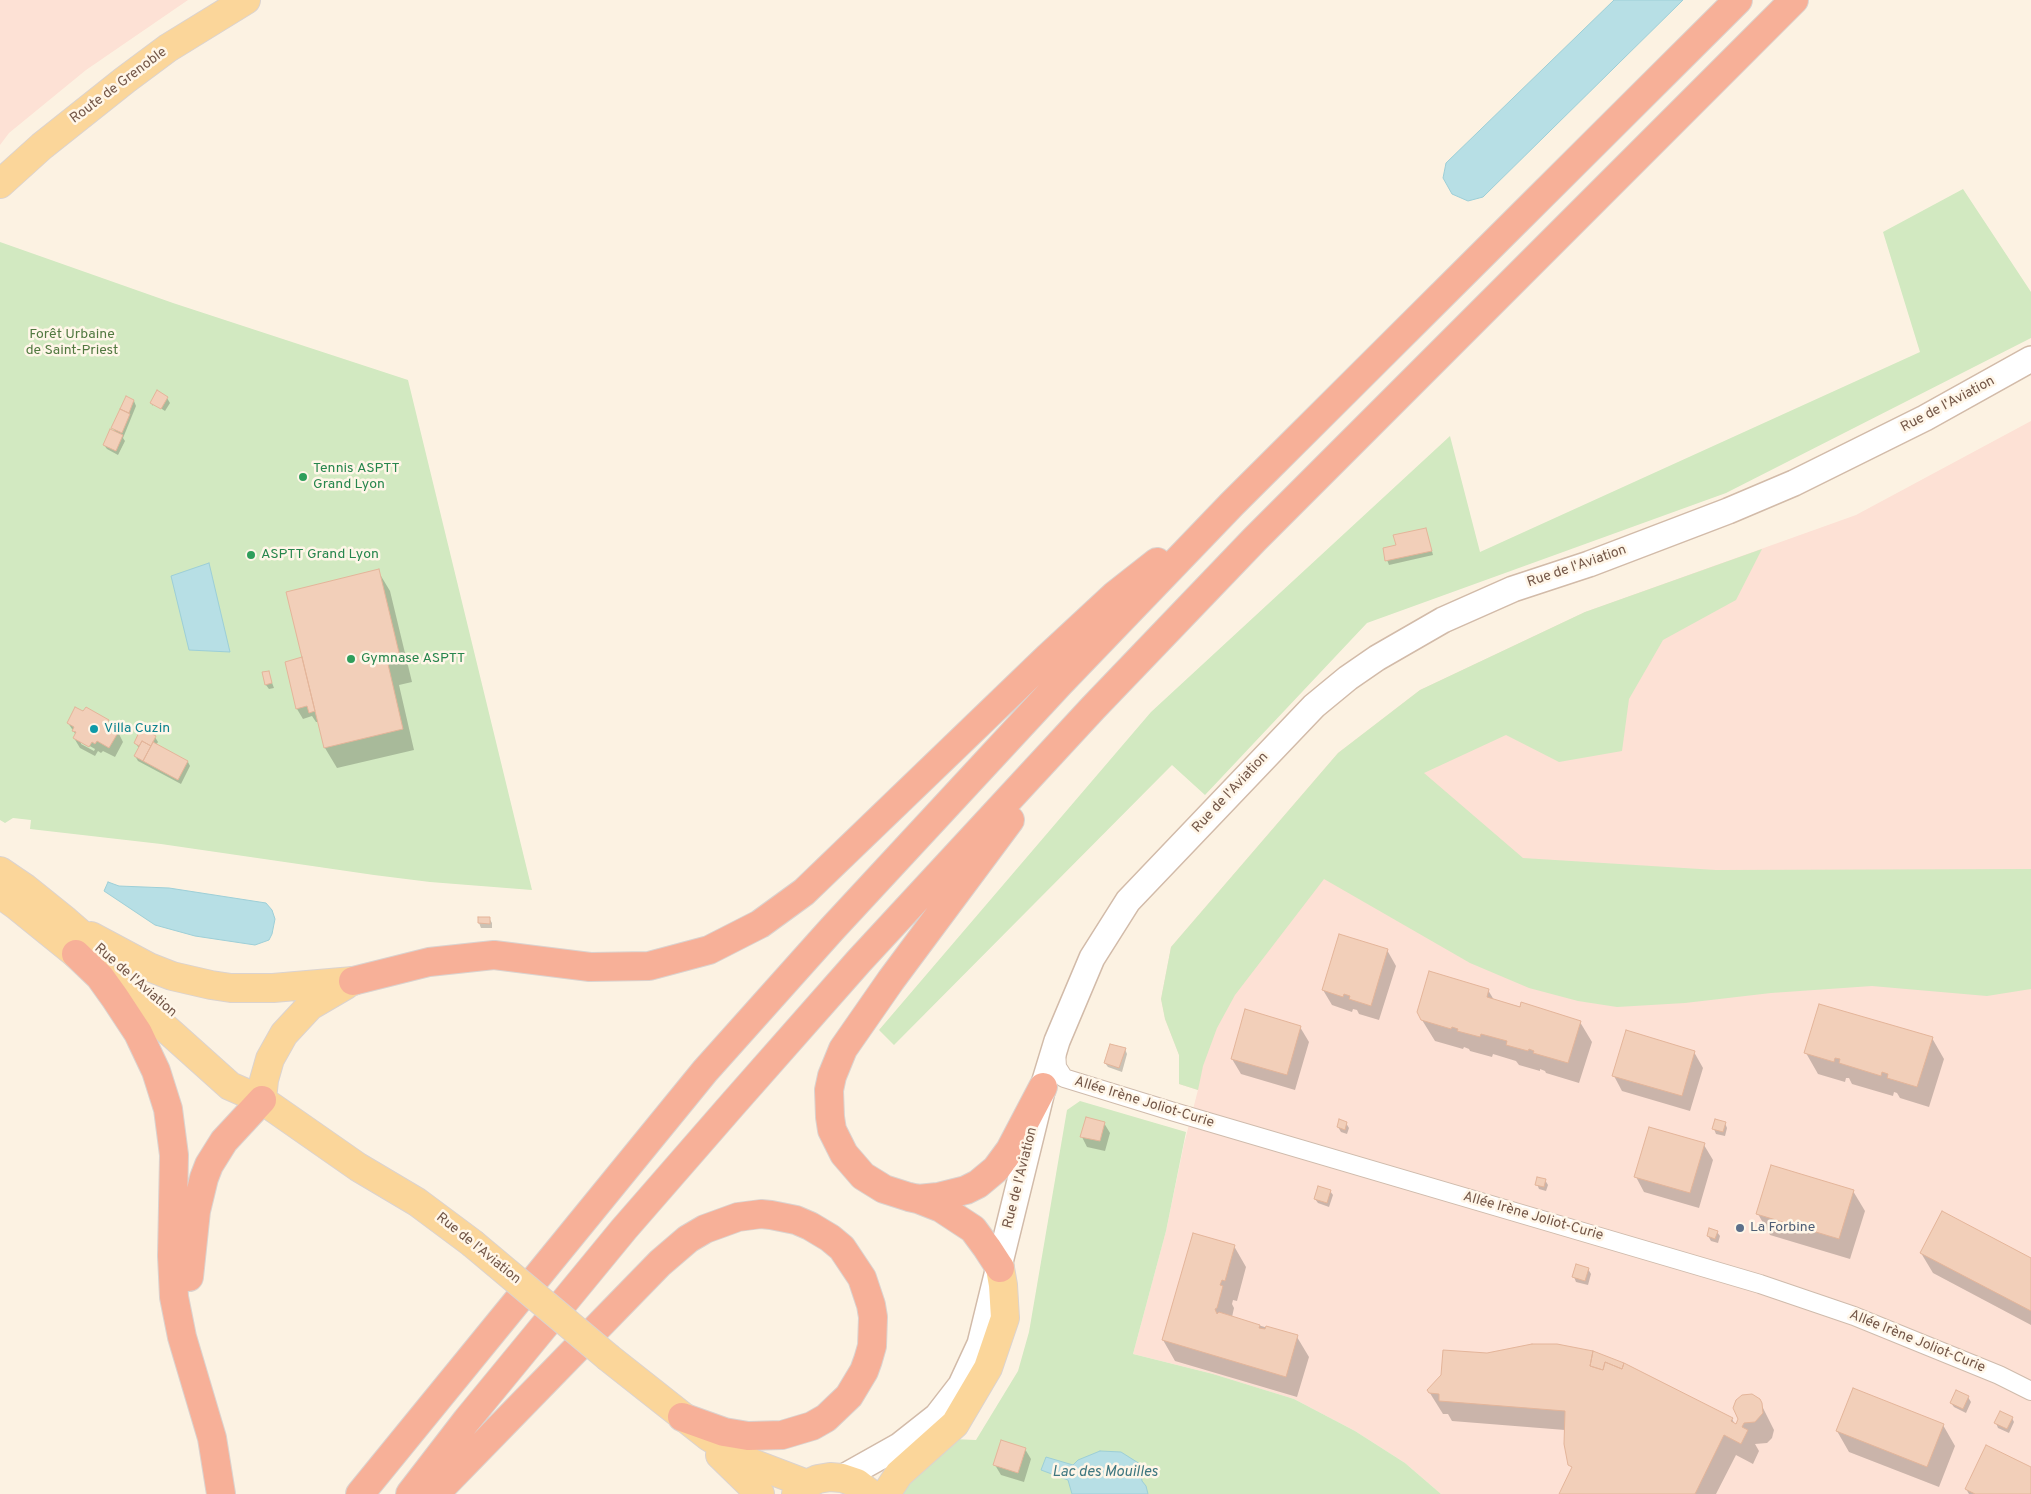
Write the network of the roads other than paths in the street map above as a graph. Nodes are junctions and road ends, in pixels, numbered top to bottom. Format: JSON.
{"nodes":[{"id":1,"x":246,"y":0,"type":"edge"},
{"id":2,"x":1738,"y":0,"type":"edge"},
{"id":3,"x":1794,"y":0,"type":"edge"},
{"id":4,"x":0,"y":184,"type":"edge"},
{"id":5,"x":2031,"y":359,"type":"edge"},
{"id":6,"x":1232,"y":504,"type":"junction"},
{"id":7,"x":1093,"y":708,"type":"junction"},
{"id":8,"x":1176,"y":852,"type":"junction"},
{"id":9,"x":0,"y":871,"type":"edge"},
{"id":10,"x":0,"y":894,"type":"edge"},
{"id":11,"x":66,"y":920,"type":"junction"},
{"id":12,"x":76,"y":954,"type":"junction"},
{"id":13,"x":353,"y":981,"type":"junction"},
{"id":14,"x":1054,"y":1082,"type":"junction"},
{"id":15,"x":262,"y":1100,"type":"junction"},
{"id":16,"x":918,"y":1199,"type":"junction"},
{"id":17,"x":1000,"y":1268,"type":"junction"},
{"id":18,"x":1005,"y":1318,"type":"junction"},
{"id":19,"x":194,"y":1375,"type":"junction"},
{"id":20,"x":2031,"y":1391,"type":"edge"},
{"id":21,"x":682,"y":1417,"type":"junction"},
{"id":22,"x":842,"y":1478,"type":"junction"},
{"id":23,"x":801,"y":1489,"type":"edge"},
{"id":24,"x":220,"y":1494,"type":"edge"},
{"id":25,"x":360,"y":1494,"type":"edge"},
{"id":26,"x":410,"y":1494,"type":"edge"},
{"id":27,"x":435,"y":1494,"type":"edge"},
{"id":28,"x":760,"y":1494,"type":"edge"},
{"id":29,"x":871,"y":1494,"type":"edge"},
{"id":30,"x":886,"y":1494,"type":"edge"}],
"edges":[{"from":1,"to":4,"type":"main road","name":"Route de Grenoble"},
{"from":2,"to":6,"type":"highway"},
{"from":3,"to":7,"type":"highway"},
{"from":5,"to":8,"type":"street","name":"Rue de l'Aviation"},
{"from":6,"to":13,"type":"highway"},
{"from":6,"to":25,"type":"highway"},
{"from":7,"to":16,"type":"highway"},
{"from":7,"to":26,"type":"highway"},
{"from":8,"to":14,"type":"street","name":"Rue de l'Aviation"},
{"from":8,"to":14,"type":"street","name":"Rue de l'Aviation"},
{"from":9,"to":11,"type":"main road","name":"Rue de l'Aviation"},
{"from":10,"to":12,"type":"main road","name":"Rue de l'Aviation"},
{"from":11,"to":13,"type":"main road"},
{"from":11,"to":15,"type":"main road","name":"Rue de l'Aviation"},
{"from":12,"to":15,"type":"main road","name":"Rue de l'Aviation"},
{"from":12,"to":19,"type":"highway"},
{"from":13,"to":15,"type":"main road"},
{"from":14,"to":16,"type":"highway"},
{"from":14,"to":17,"type":"street","name":"Rue de l'Aviation"},
{"from":14,"to":18,"type":"street","name":"Rue de l'Aviation"},
{"from":14,"to":20,"type":"street","name":"Allée Irène Joliot-Curie"},
{"from":15,"to":19,"type":"highway"},
{"from":15,"to":21,"type":"main road","name":"Rue de l'Aviation","bridge":true},
{"from":16,"to":17,"type":"highway"},
{"from":17,"to":18,"type":"main road"},
{"from":17,"to":22,"type":"street","name":"Rue de l'Aviation"},
{"from":18,"to":30,"type":"main road","name":"Rue de l'Aviation"},
{"from":19,"to":24,"type":"highway"},
{"from":21,"to":23,"type":"main road","name":"Rue de l'Aviation"},
{"from":21,"to":27,"type":"highway"},
{"from":21,"to":28,"type":"main road","name":"Rue de l'Aviation"},
{"from":22,"to":23,"type":"main road"},
{"from":22,"to":29,"type":"main road"}]}
